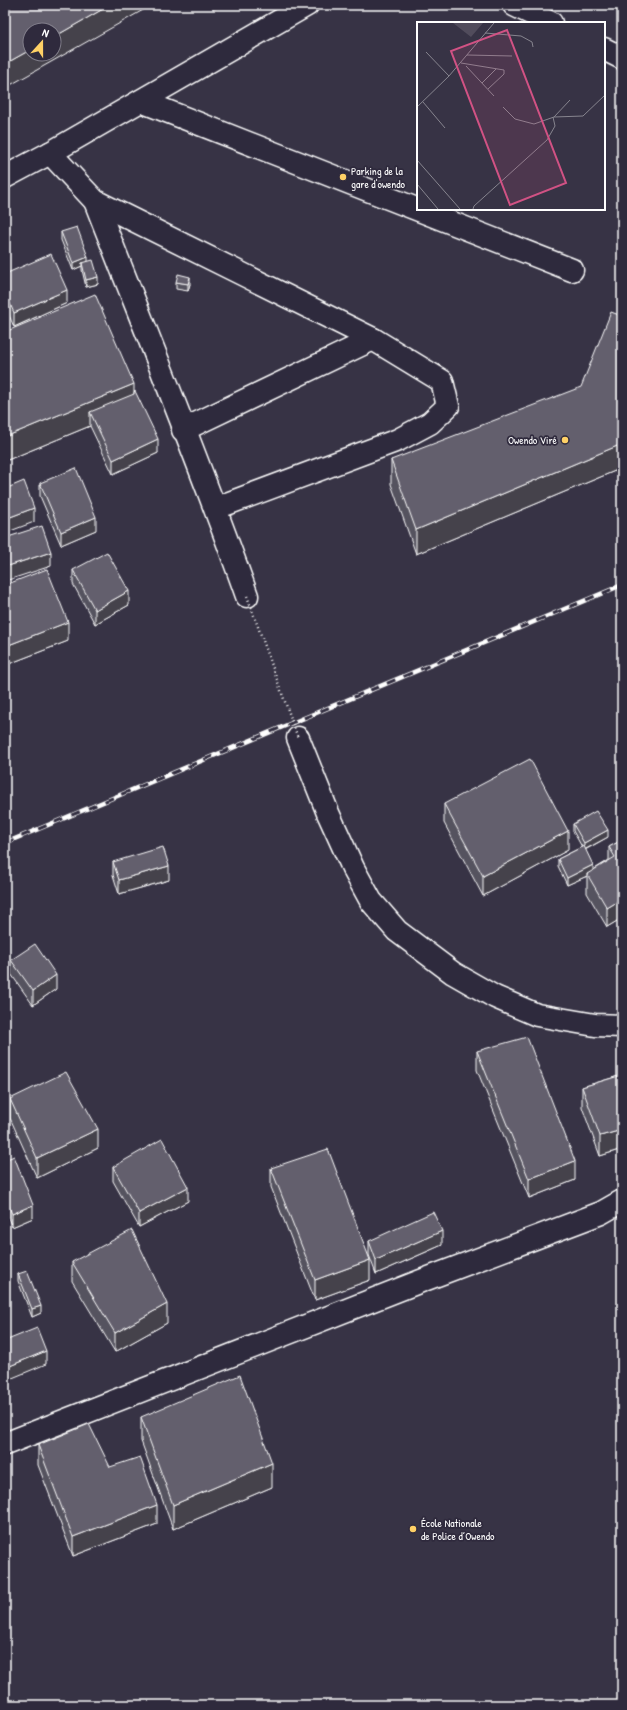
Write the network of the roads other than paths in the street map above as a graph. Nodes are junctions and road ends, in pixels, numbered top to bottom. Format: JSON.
{"nodes":[{"id":1,"x":307,"y":5,"type":"edge"},
{"id":2,"x":514,"y":5,"type":"edge"},
{"id":3,"x":549,"y":22,"type":"edge"},
{"id":4,"x":605,"y":50,"type":"edge"},
{"id":5,"x":622,"y":58,"type":"edge"},
{"id":6,"x":141,"y":101,"type":"junction"},
{"id":7,"x":50,"y":153,"type":"junction"},
{"id":8,"x":5,"y":177,"type":"edge"},
{"id":9,"x":95,"y":201,"type":"junction"},
{"id":10,"x":417,"y":209,"type":"edge"},
{"id":11,"x":419,"y":210,"type":"edge"},
{"id":12,"x":572,"y":270,"type":"dead end"},
{"id":13,"x":373,"y":339,"type":"junction"},
{"id":14,"x":183,"y":430,"type":"junction"},
{"id":15,"x":216,"y":508,"type":"junction"},
{"id":16,"x":247,"y":596,"type":"road end"},
{"id":17,"x":298,"y":738,"type":"road end"},
{"id":18,"x":622,"y":1026,"type":"edge"},
{"id":19,"x":622,"y":1201,"type":"edge"},
{"id":20,"x":5,"y":1444,"type":"edge"}],
"edges":[{"from":1,"to":6,"type":"street"},
{"from":2,"to":3,"type":"street"},
{"from":4,"to":5,"type":"street"},
{"from":6,"to":7,"type":"street"},
{"from":6,"to":10,"type":"street"},
{"from":7,"to":8,"type":"street"},
{"from":7,"to":9,"type":"street"},
{"from":9,"to":13,"type":"street"},
{"from":9,"to":14,"type":"street"},
{"from":11,"to":12,"type":"street"},
{"from":13,"to":14,"type":"street"},
{"from":13,"to":15,"type":"street"},
{"from":14,"to":15,"type":"street"},
{"from":15,"to":16,"type":"street"},
{"from":17,"to":18,"type":"street"},
{"from":19,"to":20,"type":"street"}]}
